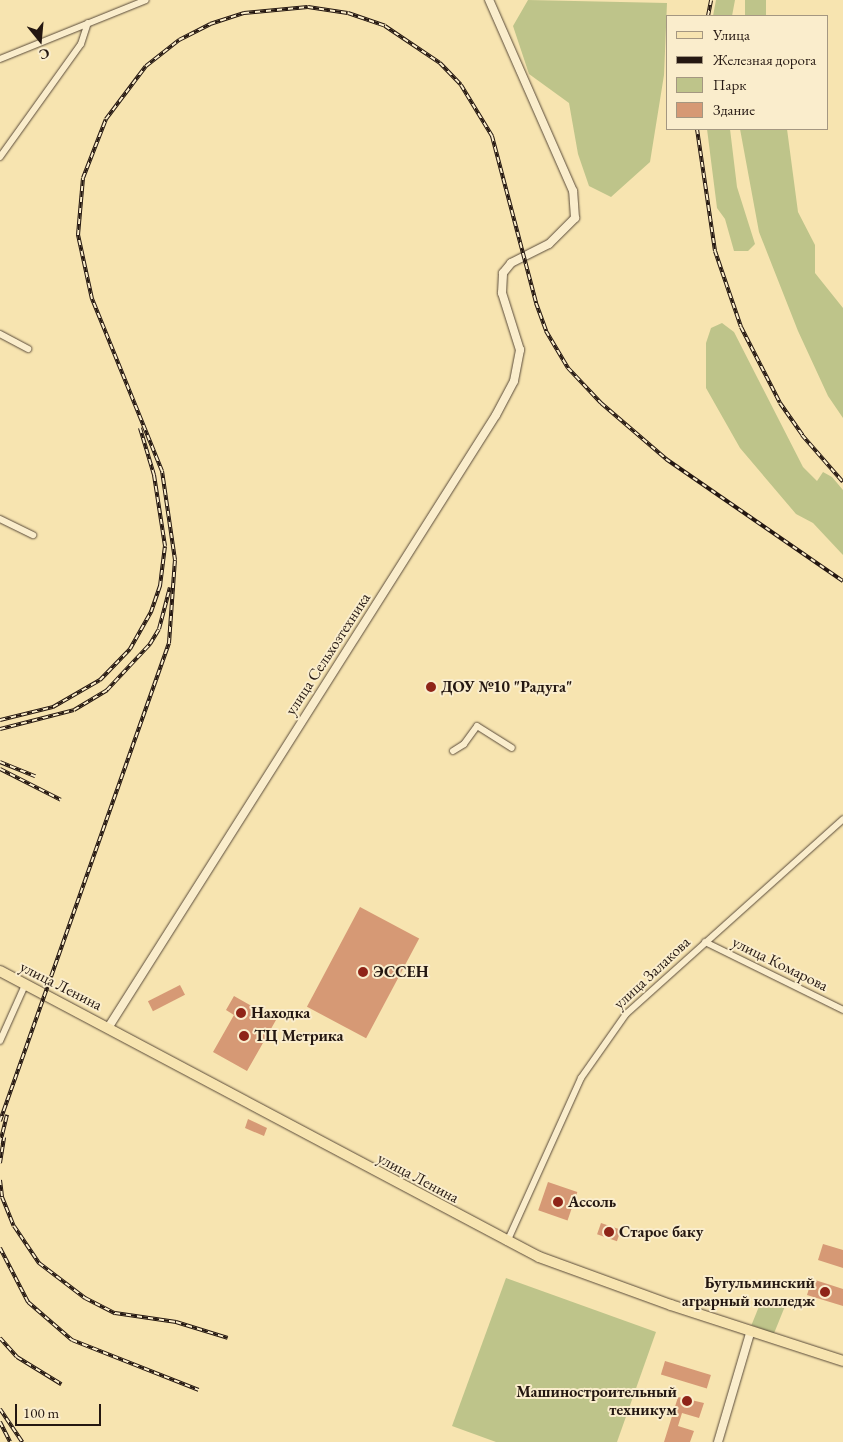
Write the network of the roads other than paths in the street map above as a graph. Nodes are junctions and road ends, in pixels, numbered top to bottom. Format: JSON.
{"nodes":[{"id":1,"x":146,"y":0,"type":"edge"},
{"id":2,"x":489,"y":0,"type":"edge"},
{"id":3,"x":88,"y":23,"type":"junction"},
{"id":4,"x":0,"y":59,"type":"edge"},
{"id":5,"x":0,"y":157,"type":"edge"},
{"id":6,"x":0,"y":334,"type":"edge"},
{"id":7,"x":28,"y":349,"type":"dead end"},
{"id":8,"x":0,"y":519,"type":"edge"},
{"id":9,"x":33,"y":535,"type":"dead end"},
{"id":10,"x":512,"y":748,"type":"dead end"},
{"id":11,"x":453,"y":751,"type":"dead end"},
{"id":12,"x":843,"y":819,"type":"edge"},
{"id":13,"x":705,"y":942,"type":"junction"},
{"id":14,"x":0,"y":971,"type":"edge"},
{"id":15,"x":25,"y":985,"type":"junction"},
{"id":16,"x":843,"y":1010,"type":"edge"},
{"id":17,"x":108,"y":1028,"type":"junction"},
{"id":18,"x":0,"y":1041,"type":"edge"},
{"id":19,"x":507,"y":1242,"type":"junction"},
{"id":20,"x":750,"y":1333,"type":"junction"},
{"id":21,"x":843,"y":1362,"type":"edge"},
{"id":22,"x":718,"y":1442,"type":"edge"}],
"edges":[{"from":1,"to":3,"type":"street"},
{"from":2,"to":17,"type":"street","name":"улица Сельхозтехника"},
{"from":3,"to":4,"type":"street"},
{"from":3,"to":5,"type":"street"},
{"from":6,"to":7,"type":"street"},
{"from":8,"to":9,"type":"street"},
{"from":10,"to":11,"type":"street"},
{"from":12,"to":13,"type":"street","name":"улица Залакова"},
{"from":13,"to":16,"type":"street","name":"улица Комарова"},
{"from":13,"to":19,"type":"street","name":"улица Залакова"},
{"from":14,"to":15,"type":"main road","name":"улица Ленина"},
{"from":15,"to":17,"type":"main road","name":"улица Ленина"},
{"from":15,"to":18,"type":"street"},
{"from":17,"to":19,"type":"main road","name":"улица Ленина"},
{"from":19,"to":20,"type":"main road","name":"улица Ленина"},
{"from":20,"to":21,"type":"main road","name":"улица Ленина"},
{"from":20,"to":22,"type":"street"}]}
